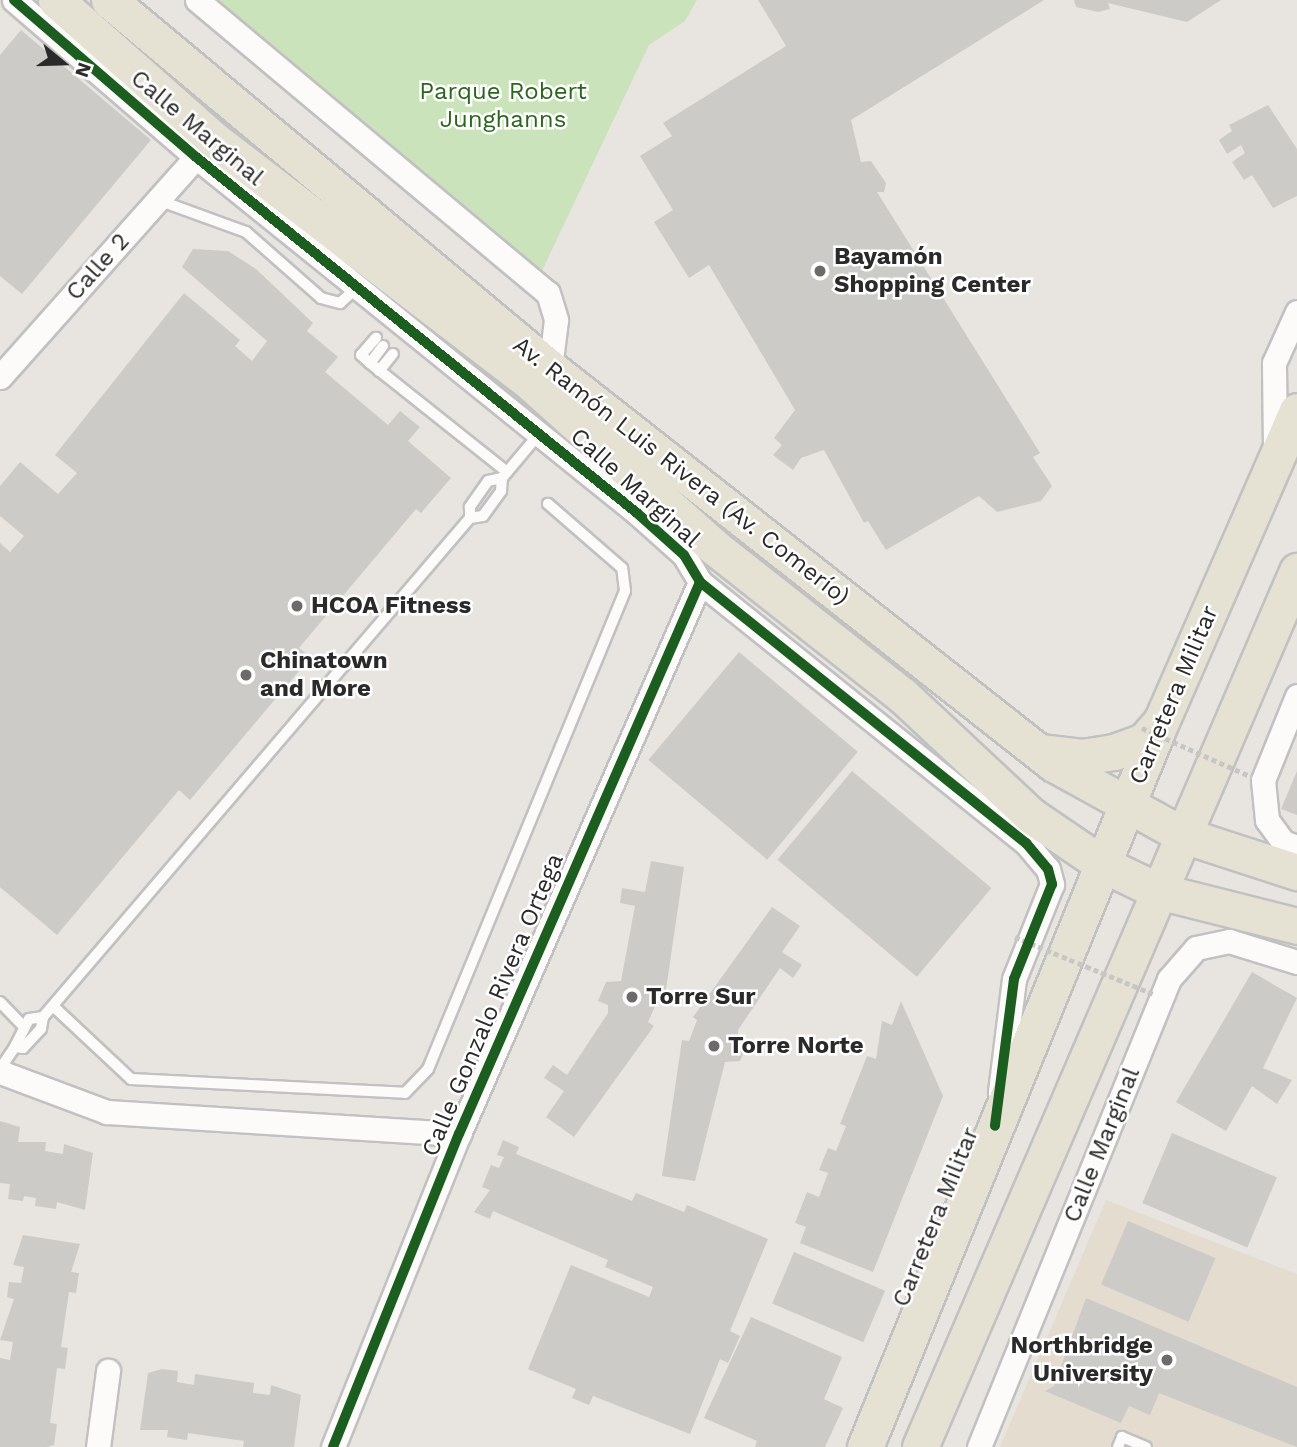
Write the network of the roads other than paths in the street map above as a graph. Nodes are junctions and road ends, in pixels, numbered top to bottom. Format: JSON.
{"nodes":[{"id":1,"x":14,"y":0,"type":"edge"},
{"id":2,"x":56,"y":0,"type":"edge"},
{"id":3,"x":109,"y":0,"type":"edge"},
{"id":4,"x":197,"y":0,"type":"edge"},
{"id":5,"x":196,"y":157,"type":"junction"},
{"id":6,"x":158,"y":200,"type":"junction"},
{"id":7,"x":360,"y":285,"type":"junction"},
{"id":8,"x":1297,"y":312,"type":"edge"},
{"id":9,"x":379,"y":342,"type":"dead end"},
{"id":10,"x":393,"y":354,"type":"dead end"},
{"id":11,"x":550,"y":368,"type":"junction"},
{"id":12,"x":379,"y":371,"type":"junction"},
{"id":13,"x":0,"y":377,"type":"edge"},
{"id":14,"x":1297,"y":411,"type":"edge"},
{"id":15,"x":540,"y":432,"type":"junction"},
{"id":16,"x":1276,"y":456,"type":"junction"},
{"id":17,"x":504,"y":475,"type":"junction"},
{"id":18,"x":548,"y":504,"type":"dead end"},
{"id":19,"x":470,"y":518,"type":"junction"},
{"id":20,"x":700,"y":582,"type":"junction"},
{"id":21,"x":1293,"y":591,"type":"edge"},
{"id":22,"x":1297,"y":696,"type":"edge"},
{"id":23,"x":1151,"y":726,"type":"junction"},
{"id":24,"x":1038,"y":751,"type":"junction"},
{"id":25,"x":1126,"y":808,"type":"junction"},
{"id":26,"x":1183,"y":835,"type":"junction"},
{"id":27,"x":1297,"y":847,"type":"edge"},
{"id":28,"x":1102,"y":864,"type":"junction"},
{"id":29,"x":1297,"y":872,"type":"edge"},
{"id":30,"x":1158,"y":891,"type":"junction"},
{"id":31,"x":1297,"y":926,"type":"edge"},
{"id":32,"x":1297,"y":962,"type":"edge"},
{"id":33,"x":0,"y":1002,"type":"edge"},
{"id":34,"x":53,"y":1006,"type":"junction"},
{"id":35,"x":43,"y":1017,"type":"junction"},
{"id":36,"x":23,"y":1026,"type":"junction"},
{"id":37,"x":15,"y":1047,"type":"junction"},
{"id":38,"x":0,"y":1071,"type":"edge"},
{"id":39,"x":995,"y":1126,"type":"junction"},
{"id":40,"x":459,"y":1134,"type":"junction"},
{"id":41,"x":108,"y":1371,"type":"dead end"},
{"id":42,"x":952,"y":1374,"type":"junction"},
{"id":43,"x":98,"y":1447,"type":"edge"},
{"id":44,"x":333,"y":1447,"type":"edge"},
{"id":45,"x":865,"y":1447,"type":"edge"},
{"id":46,"x":920,"y":1447,"type":"edge"},
{"id":47,"x":936,"y":1447,"type":"edge"},
{"id":48,"x":979,"y":1447,"type":"edge"},
{"id":49,"x":1118,"y":1447,"type":"edge"},
{"id":50,"x":1146,"y":1447,"type":"edge"}],
"edges":[{"from":1,"to":5,"type":"street","name":"Calle Marginal"},
{"from":2,"to":28,"type":"main road","name":"Av. Ramón Luis Rivera (Av. Comerío)"},
{"from":3,"to":11,"type":"main road","name":"Av. Ramón Luis Rivera (Av. Comerío)"},
{"from":4,"to":11,"type":"street"},
{"from":5,"to":6,"type":"street","name":"Calle 2"},
{"from":5,"to":7,"type":"street","name":"Calle Marginal"},
{"from":6,"to":7,"type":"lane"},
{"from":6,"to":13,"type":"street","name":"Calle 2"},
{"from":7,"to":15,"type":"street","name":"Calle Marginal"},
{"from":8,"to":16,"type":"street"},
{"from":9,"to":12,"type":"lane"},
{"from":10,"to":12,"type":"lane"},
{"from":11,"to":24,"type":"main road","name":"Av. Ramón Luis Rivera (Av. Comerío)"},
{"from":12,"to":17,"type":"lane"},
{"from":14,"to":16,"type":"main road","name":"Carretera Militar"},
{"from":15,"to":17,"type":"lane"},
{"from":15,"to":20,"type":"street","name":"Calle Marginal"},
{"from":16,"to":23,"type":"main road","name":"Carretera Militar"},
{"from":17,"to":19,"type":"lane"},
{"from":17,"to":19,"type":"lane"},
{"from":18,"to":34,"type":"lane"},
{"from":19,"to":34,"type":"lane"},
{"from":20,"to":39,"type":"street","name":"Calle Marginal"},
{"from":20,"to":40,"type":"street","name":"Calle Gonzalo Rivera Ortega"},
{"from":21,"to":26,"type":"main road"},
{"from":22,"to":27,"type":"street"},
{"from":23,"to":24,"type":"main road"},
{"from":23,"to":25,"type":"main road","name":"Carretera Militar"},
{"from":24,"to":25,"type":"main road","name":"Av. Ramón Luis Rivera (Av. Comerío)"},
{"from":25,"to":26,"type":"main road","name":"Av. Ramón Luis Rivera (Av. Comerío)"},
{"from":25,"to":28,"type":"main road","name":"Carretera Militar"},
{"from":26,"to":29,"type":"main road","name":"Av. Ramón Luis Rivera (Av. Comerío)"},
{"from":26,"to":30,"type":"main road"},
{"from":28,"to":30,"type":"main road","name":"Av. Ramón Luis Rivera (Av. Comerío)"},
{"from":28,"to":39,"type":"main road","name":"Carretera Militar"},
{"from":30,"to":31,"type":"main road","name":"Av. Ramón Luis Rivera (Av. Comerío)"},
{"from":30,"to":42,"type":"main road"},
{"from":32,"to":48,"type":"street","name":"Calle Marginal"},
{"from":33,"to":36,"type":"lane"},
{"from":34,"to":35,"type":"lane"},
{"from":35,"to":36,"type":"lane"},
{"from":35,"to":37,"type":"lane"},
{"from":36,"to":37,"type":"lane"},
{"from":37,"to":38,"type":"lane"},
{"from":38,"to":40,"type":"street","name":"Calle Gonzalo Rivera Ortega"},
{"from":39,"to":45,"type":"main road","name":"Carretera Militar"},
{"from":40,"to":44,"type":"street","name":"Calle Gonzalo Rivera Ortega"},
{"from":41,"to":43,"type":"street"},
{"from":42,"to":46,"type":"main road"},
{"from":42,"to":47,"type":"main road"},
{"from":49,"to":50,"type":"lane"}]}
